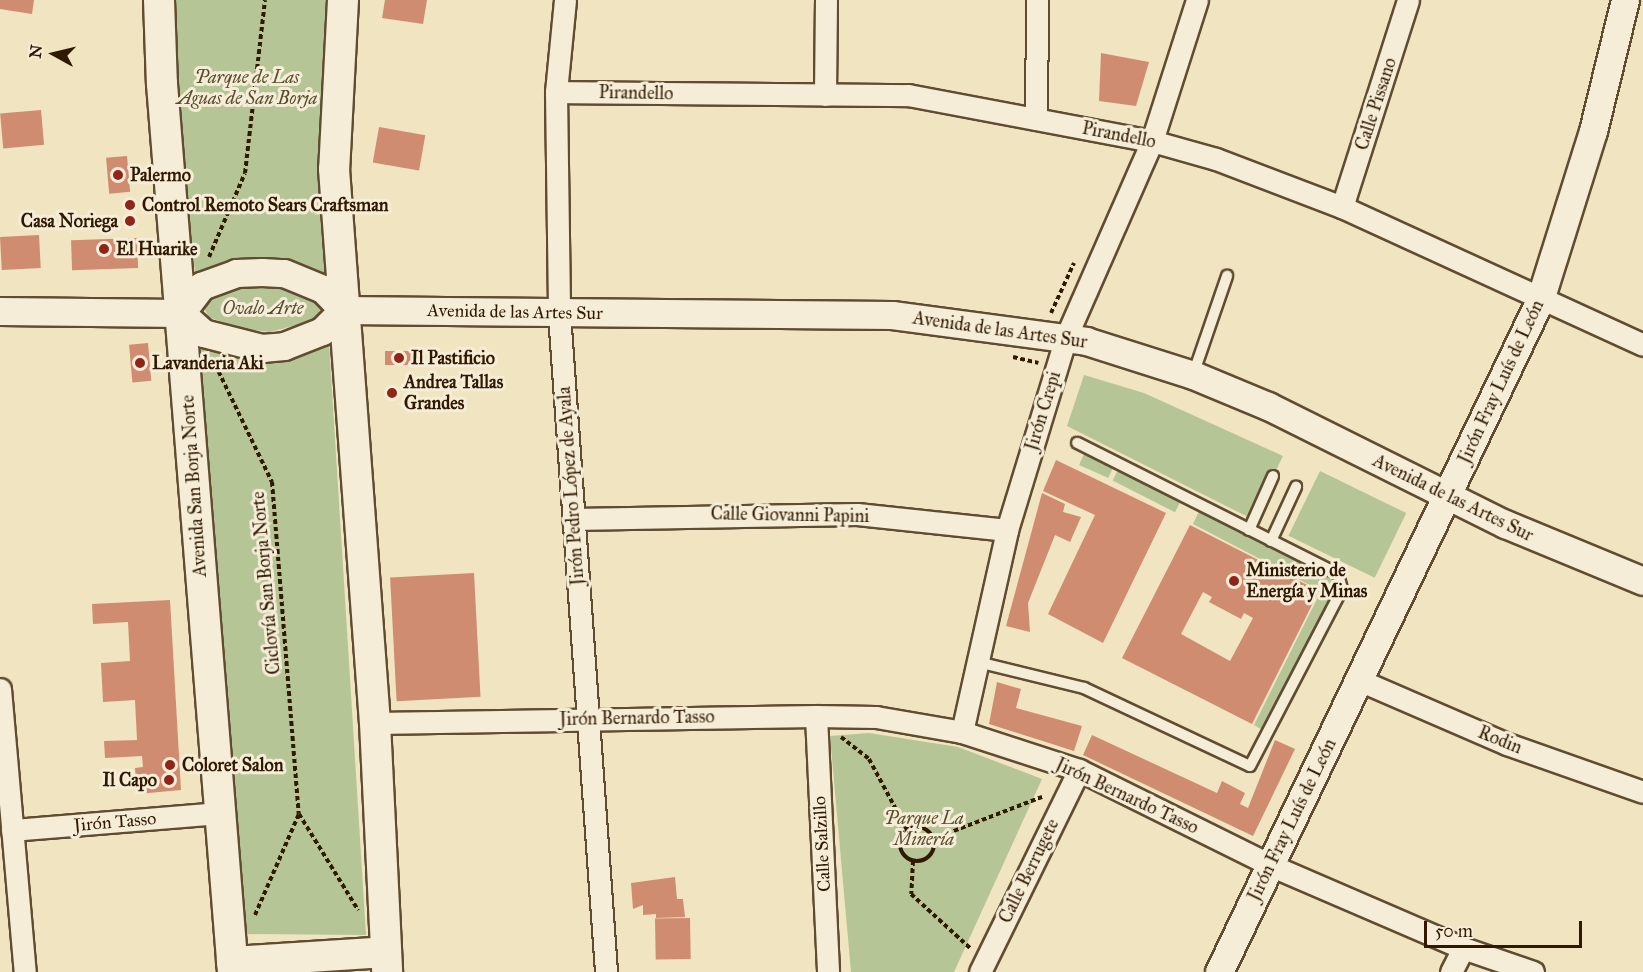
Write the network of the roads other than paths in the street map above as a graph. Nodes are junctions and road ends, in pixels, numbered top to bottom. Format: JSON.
{"nodes":[{"id":1,"x":159,"y":0,"type":"edge"},
{"id":2,"x":343,"y":0,"type":"edge"},
{"id":3,"x":565,"y":0,"type":"edge"},
{"id":4,"x":825,"y":0,"type":"edge"},
{"id":5,"x":1037,"y":0,"type":"edge"},
{"id":6,"x":1197,"y":0,"type":"edge"},
{"id":7,"x":1408,"y":0,"type":"edge"},
{"id":8,"x":1625,"y":0,"type":"edge"},
{"id":9,"x":556,"y":92,"type":"junction"},
{"id":10,"x":825,"y":94,"type":"junction"},
{"id":11,"x":1036,"y":119,"type":"junction"},
{"id":12,"x":1152,"y":141,"type":"junction"},
{"id":13,"x":1342,"y":207,"type":"junction"},
{"id":14,"x":1227,"y":276,"type":"dead end"},
{"id":15,"x":1540,"y":300,"type":"junction"},
{"id":16,"x":344,"y":310,"type":"junction"},
{"id":17,"x":0,"y":311,"type":"edge"},
{"id":18,"x":181,"y":313,"type":"junction"},
{"id":19,"x":559,"y":314,"type":"junction"},
{"id":20,"x":1066,"y":337,"type":"junction"},
{"id":21,"x":1643,"y":345,"type":"edge"},
{"id":22,"x":1193,"y":375,"type":"junction"},
{"id":23,"x":1077,"y":443,"type":"dead end"},
{"id":24,"x":1273,"y":476,"type":"dead end"},
{"id":25,"x":1296,"y":487,"type":"dead end"},
{"id":26,"x":1447,"y":495,"type":"junction"},
{"id":27,"x":573,"y":519,"type":"junction"},
{"id":28,"x":1007,"y":530,"type":"junction"},
{"id":29,"x":1250,"y":530,"type":"junction"},
{"id":30,"x":1271,"y":541,"type":"junction"},
{"id":31,"x":1643,"y":581,"type":"edge"},
{"id":32,"x":978,"y":662,"type":"junction"},
{"id":33,"x":1359,"y":680,"type":"junction"},
{"id":34,"x":0,"y":689,"type":"edge"},
{"id":35,"x":816,"y":716,"type":"junction"},
{"id":36,"x":588,"y":718,"type":"junction"},
{"id":37,"x":375,"y":723,"type":"junction"},
{"id":38,"x":962,"y":732,"type":"junction"},
{"id":39,"x":1075,"y":778,"type":"junction"},
{"id":40,"x":1643,"y":792,"type":"edge"},
{"id":41,"x":218,"y":813,"type":"junction"},
{"id":42,"x":12,"y":830,"type":"junction"},
{"id":43,"x":1270,"y":865,"type":"junction"},
{"id":44,"x":1463,"y":948,"type":"junction"},
{"id":45,"x":387,"y":962,"type":"edge"},
{"id":46,"x":233,"y":967,"type":"edge"},
{"id":47,"x":982,"y":967,"type":"edge"},
{"id":48,"x":25,"y":972,"type":"edge"},
{"id":49,"x":606,"y":972,"type":"edge"},
{"id":50,"x":828,"y":972,"type":"edge"},
{"id":51,"x":1219,"y":972,"type":"edge"},
{"id":52,"x":1451,"y":972,"type":"edge"},
{"id":53,"x":1533,"y":972,"type":"edge"}],
"edges":[{"from":1,"to":18,"type":"main road","name":"Avenida San Borja Norte"},
{"from":2,"to":16,"type":"main road"},
{"from":3,"to":9,"type":"street","name":"Jirón Pedro López de Ayala"},
{"from":4,"to":10,"type":"street"},
{"from":5,"to":11,"type":"street"},
{"from":6,"to":12,"type":"street","name":"Jirón Crepi"},
{"from":7,"to":13,"type":"street","name":"Calle Pissano"},
{"from":8,"to":15,"type":"street","name":"Jirón Fray Luís de León"},
{"from":9,"to":10,"type":"street","name":"Pirandello"},
{"from":9,"to":19,"type":"street","name":"Jirón Pedro López de Ayala"},
{"from":10,"to":11,"type":"street","name":"Pirandello"},
{"from":11,"to":12,"type":"street","name":"Pirandello"},
{"from":12,"to":13,"type":"street","name":"Pirandello"},
{"from":12,"to":20,"type":"street","name":"Jirón Crepi"},
{"from":13,"to":15,"type":"street","name":"Pirandello"},
{"from":14,"to":22,"type":"lane"},
{"from":15,"to":21,"type":"street","name":"Pirandello"},
{"from":15,"to":26,"type":"street","name":"Jirón Fray Luís de León"},
{"from":16,"to":18,"type":"street"},
{"from":16,"to":18,"type":"street"},
{"from":16,"to":19,"type":"street","name":"Avenida de las Artes Sur"},
{"from":16,"to":37,"type":"main road"},
{"from":17,"to":18,"type":"street"},
{"from":18,"to":41,"type":"main road","name":"Avenida San Borja Norte"},
{"from":19,"to":20,"type":"street","name":"Avenida de las Artes Sur"},
{"from":19,"to":27,"type":"street","name":"Jirón Pedro López de Ayala"},
{"from":20,"to":22,"type":"street","name":"Avenida de las Artes Sur"},
{"from":20,"to":28,"type":"street","name":"Jirón Crepi"},
{"from":22,"to":26,"type":"street","name":"Avenida de las Artes Sur"},
{"from":23,"to":29,"type":"lane"},
{"from":24,"to":29,"type":"lane"},
{"from":25,"to":30,"type":"lane"},
{"from":26,"to":31,"type":"street","name":"Avenida de las Artes Sur"},
{"from":26,"to":33,"type":"street","name":"Jirón Fray Luís de León"},
{"from":27,"to":28,"type":"street","name":"Calle Giovanni Papini"},
{"from":27,"to":36,"type":"street","name":"Jirón Pedro López de Ayala"},
{"from":28,"to":32,"type":"street","name":"Jirón Crepi"},
{"from":29,"to":30,"type":"lane"},
{"from":30,"to":32,"type":"lane"},
{"from":32,"to":38,"type":"street","name":"Jirón Crepi"},
{"from":33,"to":40,"type":"street","name":"Rodin"},
{"from":33,"to":43,"type":"street","name":"Jirón Fray Luís de León"},
{"from":34,"to":42,"type":"street"},
{"from":35,"to":36,"type":"street","name":"Jirón Bernardo Tasso"},
{"from":35,"to":38,"type":"street","name":"Jirón Bernardo Tasso"},
{"from":35,"to":50,"type":"street","name":"Calle Salzillo"},
{"from":36,"to":37,"type":"street","name":"Jirón Bernardo Tasso"},
{"from":36,"to":49,"type":"street","name":"Jirón Pedro López de Ayala"},
{"from":37,"to":45,"type":"main road"},
{"from":38,"to":39,"type":"street","name":"Jirón Bernardo Tasso"},
{"from":39,"to":43,"type":"street","name":"Jirón Bernardo Tasso"},
{"from":39,"to":47,"type":"street","name":"Calle Berrugete"},
{"from":41,"to":42,"type":"street","name":"Jirón Tasso"},
{"from":41,"to":46,"type":"main road","name":"Avenida San Borja Norte"},
{"from":42,"to":48,"type":"street"},
{"from":43,"to":44,"type":"street","name":"Jirón Bernardo Tasso"},
{"from":43,"to":51,"type":"street","name":"Jirón Fray Luís de León"},
{"from":44,"to":52,"type":"street"},
{"from":44,"to":53,"type":"street","name":"Jirón Bernardo Tasso"},
{"from":45,"to":46,"type":"main road"}]}
